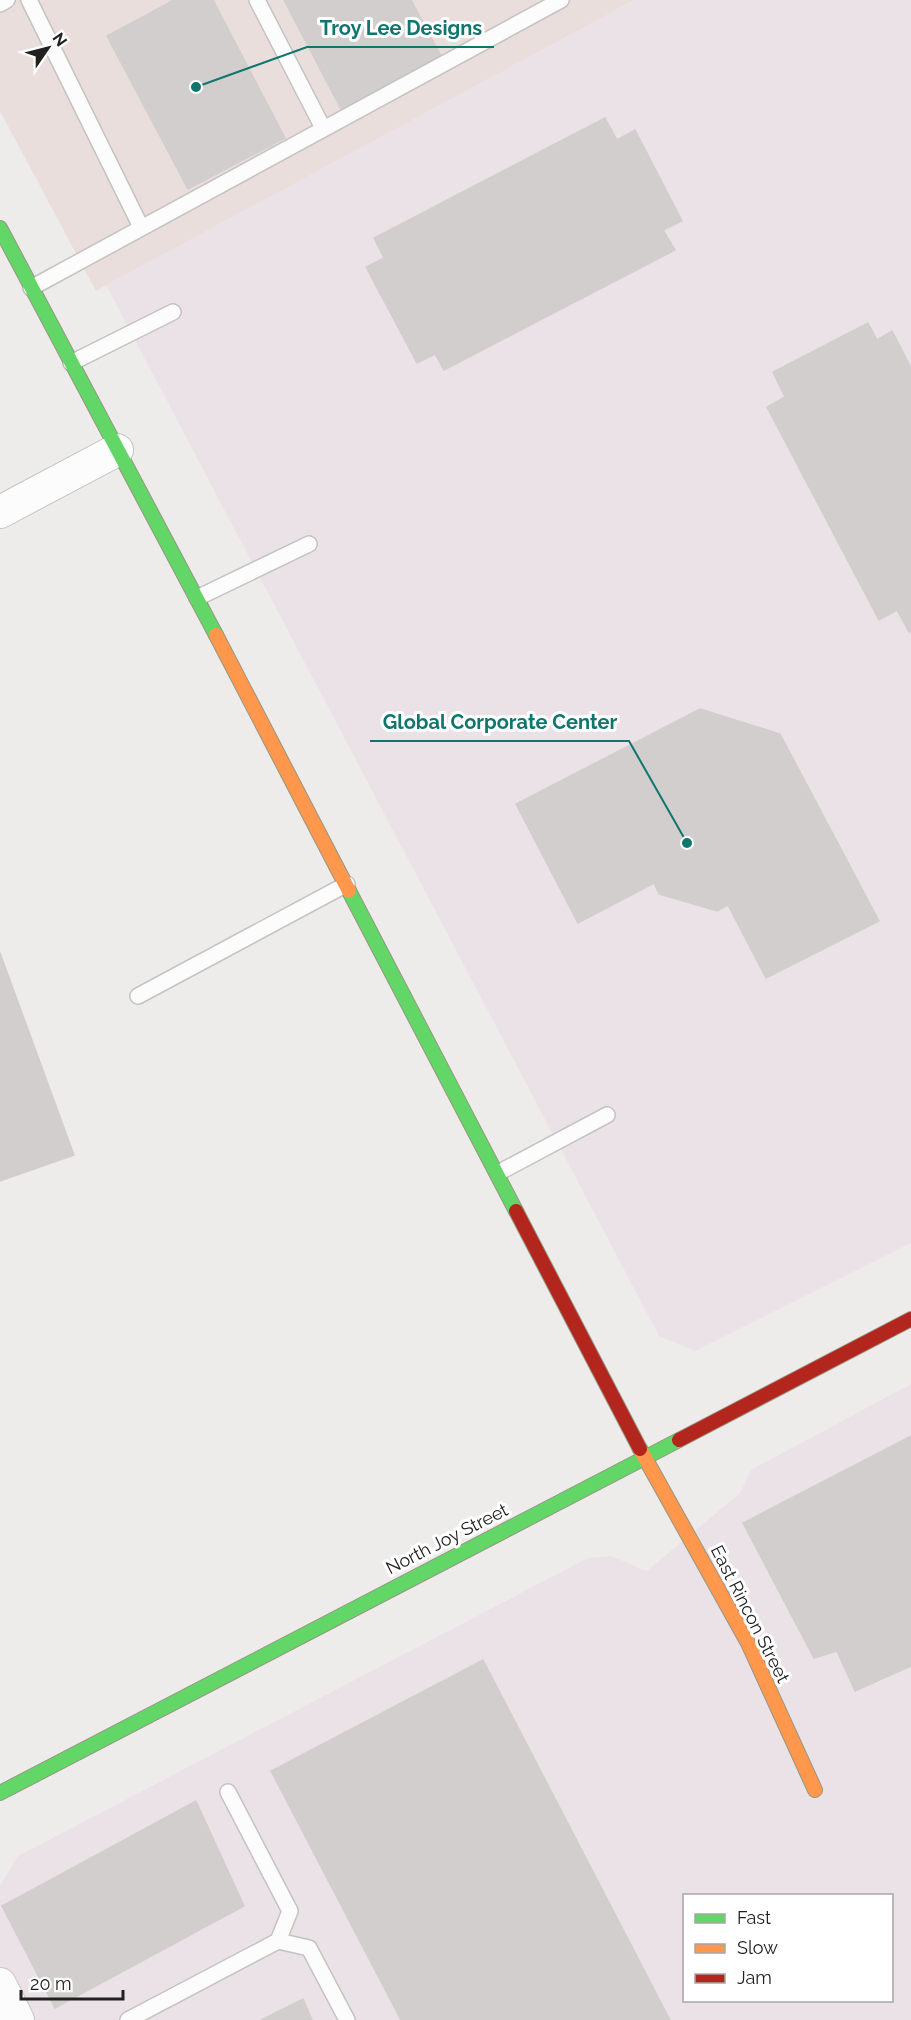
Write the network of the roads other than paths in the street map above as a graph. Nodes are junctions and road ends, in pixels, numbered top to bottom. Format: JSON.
{"nodes":[{"id":1,"x":7,"y":0,"type":"edge"},
{"id":2,"x":29,"y":0,"type":"edge"},
{"id":3,"x":257,"y":0,"type":"edge"},
{"id":4,"x":561,"y":0,"type":"edge"},
{"id":5,"x":0,"y":4,"type":"edge"},
{"id":6,"x":323,"y":129,"type":"junction"},
{"id":7,"x":141,"y":227,"type":"junction"},
{"id":8,"x":0,"y":228,"type":"edge"},
{"id":9,"x":31,"y":288,"type":"junction"},
{"id":10,"x":173,"y":312,"type":"dead end"},
{"id":11,"x":71,"y":363,"type":"junction"},
{"id":12,"x":117,"y":450,"type":"junction"},
{"id":13,"x":1,"y":508,"type":"edge"},
{"id":14,"x":309,"y":544,"type":"dead end"},
{"id":15,"x":197,"y":598,"type":"junction"},
{"id":16,"x":347,"y":884,"type":"junction"},
{"id":17,"x":138,"y":996,"type":"dead end"},
{"id":18,"x":607,"y":1115,"type":"dead end"},
{"id":19,"x":498,"y":1173,"type":"junction"},
{"id":20,"x":911,"y":1319,"type":"edge"},
{"id":21,"x":645,"y":1459,"type":"junction"},
{"id":22,"x":815,"y":1790,"type":"dead end"},
{"id":23,"x":228,"y":1792,"type":"dead end"},
{"id":24,"x":0,"y":1793,"type":"edge"},
{"id":25,"x":278,"y":1941,"type":"junction"},
{"id":26,"x":0,"y":1984,"type":"edge"},
{"id":27,"x":18,"y":2020,"type":"edge"},
{"id":28,"x":128,"y":2020,"type":"edge"},
{"id":29,"x":347,"y":2020,"type":"edge"}],
"edges":[{"from":1,"to":5,"type":"lane"},
{"from":2,"to":7,"type":"lane"},
{"from":3,"to":6,"type":"lane"},
{"from":4,"to":6,"type":"lane"},
{"from":6,"to":7,"type":"lane"},
{"from":7,"to":9,"type":"lane"},
{"from":8,"to":9,"type":"street","name":"East Rincon Street"},
{"from":9,"to":11,"type":"street","name":"East Rincon Street"},
{"from":10,"to":11,"type":"lane"},
{"from":11,"to":12,"type":"street","name":"East Rincon Street"},
{"from":12,"to":13,"type":"street"},
{"from":12,"to":15,"type":"street","name":"East Rincon Street"},
{"from":14,"to":15,"type":"lane"},
{"from":15,"to":16,"type":"street","name":"East Rincon Street"},
{"from":16,"to":17,"type":"lane"},
{"from":16,"to":19,"type":"street","name":"East Rincon Street"},
{"from":18,"to":19,"type":"lane"},
{"from":19,"to":21,"type":"street","name":"East Rincon Street"},
{"from":20,"to":21,"type":"street","name":"North Joy Street"},
{"from":21,"to":22,"type":"street","name":"East Rincon Street"},
{"from":21,"to":24,"type":"street","name":"North Joy Street"},
{"from":23,"to":25,"type":"lane"},
{"from":25,"to":28,"type":"lane"},
{"from":25,"to":29,"type":"lane"},
{"from":26,"to":27,"type":"street"}]}
